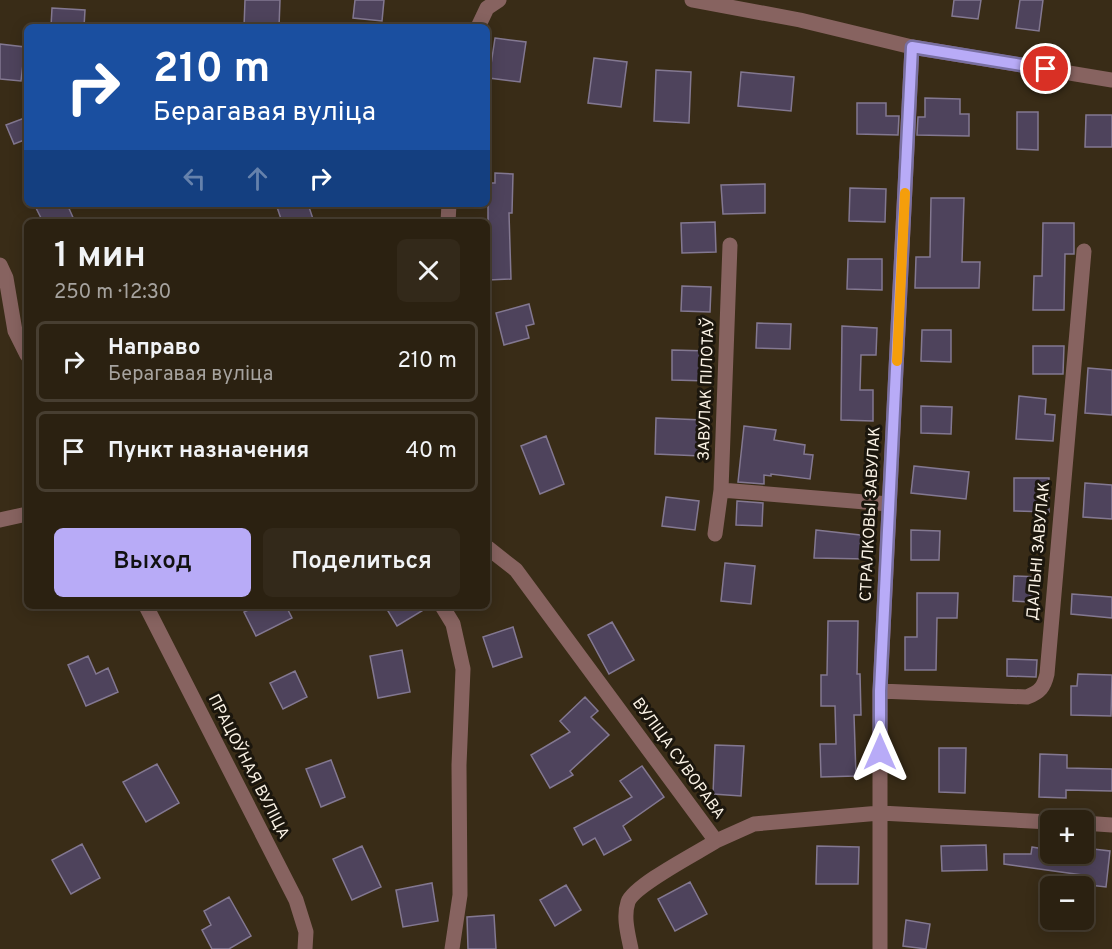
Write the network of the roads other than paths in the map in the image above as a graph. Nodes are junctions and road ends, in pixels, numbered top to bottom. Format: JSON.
{"nodes":[{"id":1,"x":500,"y":0,"type":"edge"},
{"id":2,"x":692,"y":0,"type":"edge"},
{"id":3,"x":479,"y":24,"type":"edge"},
{"id":4,"x":912,"y":47,"type":"junction"},
{"id":5,"x":1112,"y":80,"type":"edge"},
{"id":6,"x":730,"y":245,"type":"dead end"},
{"id":7,"x":1084,"y":251,"type":"dead end"},
{"id":8,"x":0,"y":265,"type":"edge"},
{"id":9,"x":0,"y":304,"type":"edge"},
{"id":10,"x":15,"y":331,"type":"junction"},
{"id":11,"x":24,"y":349,"type":"edge"},
{"id":12,"x":722,"y":490,"type":"junction"},
{"id":13,"x":889,"y":504,"type":"junction"},
{"id":14,"x":24,"y":515,"type":"edge"},
{"id":15,"x":0,"y":520,"type":"edge"},
{"id":16,"x":715,"y":534,"type":"dead end"},
{"id":17,"x":490,"y":550,"type":"edge"},
{"id":18,"x":148,"y":609,"type":"edge"},
{"id":19,"x":444,"y":609,"type":"edge"},
{"id":20,"x":456,"y":609,"type":"edge"},
{"id":21,"x":453,"y":624,"type":"junction"},
{"id":22,"x":880,"y":691,"type":"junction"},
{"id":23,"x":880,"y":813,"type":"junction"},
{"id":24,"x":1040,"y":821,"type":"edge"},
{"id":25,"x":1094,"y":824,"type":"edge"},
{"id":26,"x":1112,"y":825,"type":"edge"},
{"id":27,"x":716,"y":841,"type":"junction"},
{"id":28,"x":305,"y":949,"type":"edge"},
{"id":29,"x":452,"y":949,"type":"edge"},
{"id":30,"x":631,"y":949,"type":"edge"},
{"id":31,"x":880,"y":949,"type":"edge"}],
"edges":[{"from":1,"to":3,"type":"street"},
{"from":2,"to":4,"type":"street"},
{"from":4,"to":5,"type":"street"},
{"from":4,"to":13,"type":"street","name":"СТРАЛКОВЫ ЗАВУЛАК"},
{"from":6,"to":12,"type":"street","name":"ЗАВУЛАК ПІЛОТАЎ"},
{"from":7,"to":22,"type":"street","name":"ДАЛЬНІ ЗАВУЛАК"},
{"from":8,"to":10,"type":"street"},
{"from":9,"to":10,"type":"street"},
{"from":10,"to":11,"type":"street"},
{"from":12,"to":13,"type":"street"},
{"from":12,"to":16,"type":"street","name":"ЗАВУЛАК ПІЛОТАЎ"},
{"from":13,"to":22,"type":"street","name":"СТРАЛКОВЫ ЗАВУЛАК"},
{"from":14,"to":15,"type":"street"},
{"from":17,"to":27,"type":"street","name":"ВУЛІЦА СУВОРАВА"},
{"from":18,"to":28,"type":"street","name":"ПРАЦОЎНАЯ ВУЛІЦА"},
{"from":19,"to":21,"type":"street"},
{"from":20,"to":21,"type":"street"},
{"from":21,"to":29,"type":"street"},
{"from":22,"to":23,"type":"street","name":"СТРАЛКОВЫ ЗАВУЛАК"},
{"from":23,"to":24,"type":"street"},
{"from":23,"to":27,"type":"street","name":"ВУЛІЦА СУВОРАВА"},
{"from":23,"to":31,"type":"street"},
{"from":25,"to":26,"type":"street"},
{"from":27,"to":30,"type":"street"}]}
